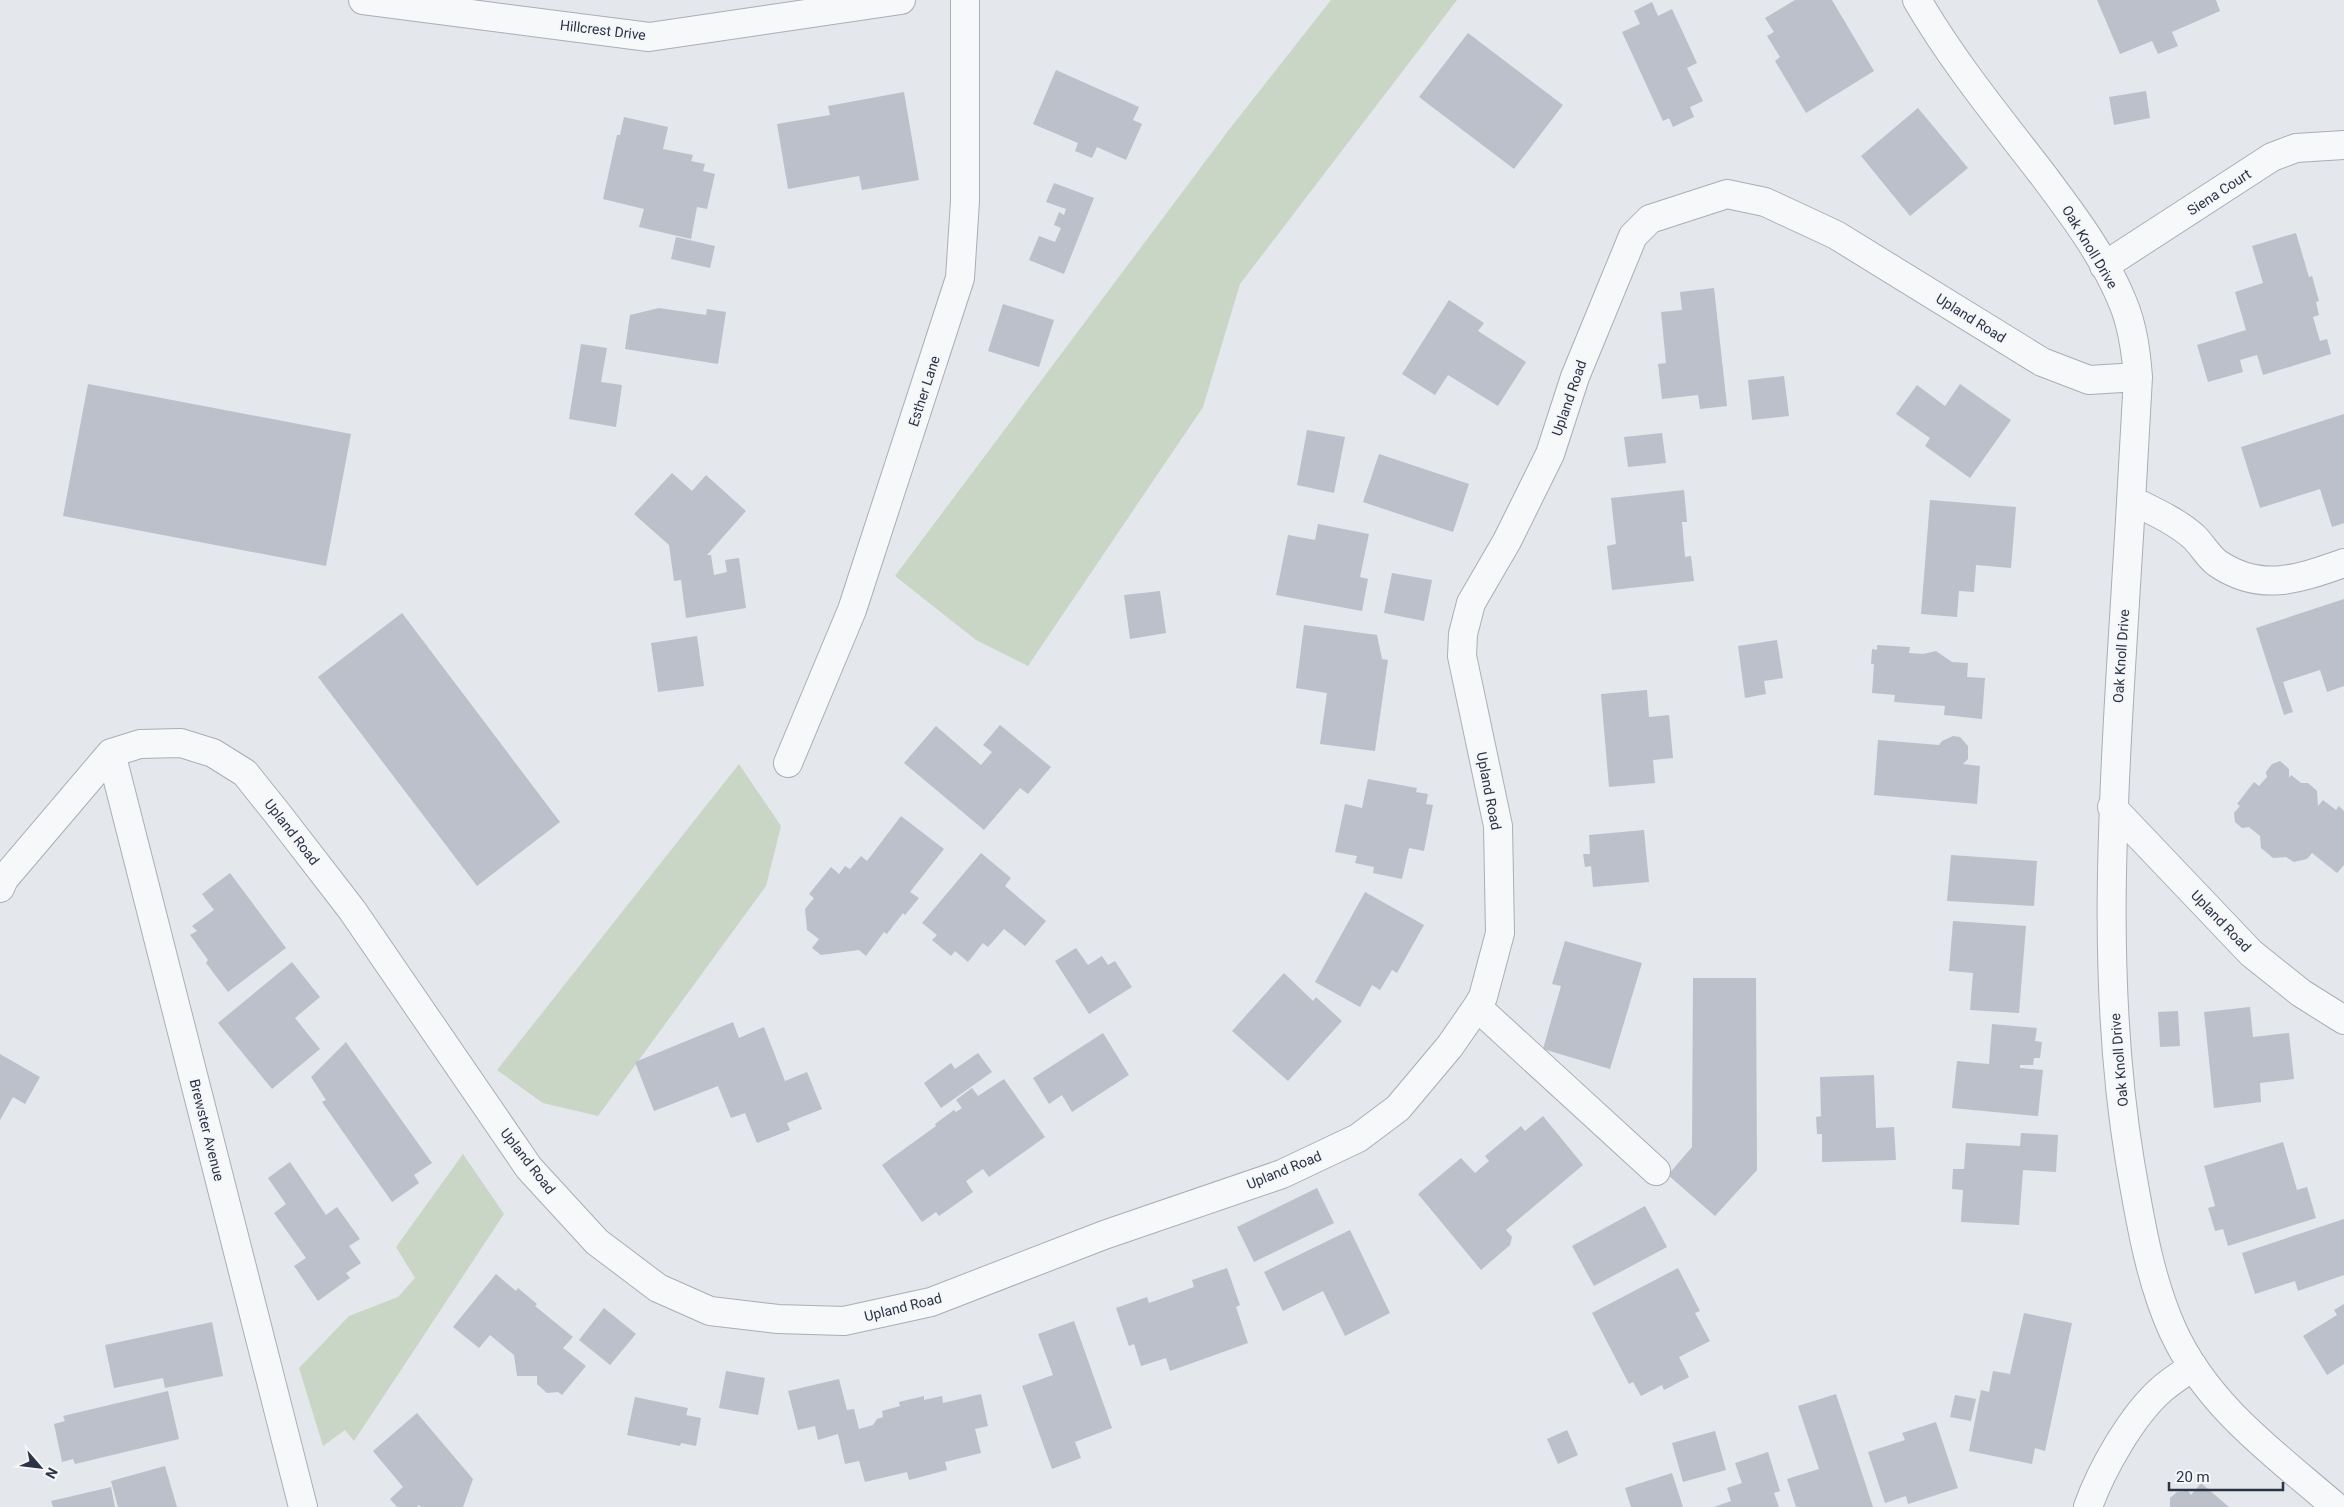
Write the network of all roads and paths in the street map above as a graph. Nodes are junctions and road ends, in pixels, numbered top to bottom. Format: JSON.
{"nodes":[{"id":1,"x":364,"y":0,"type":"edge"},
{"id":2,"x":901,"y":0,"type":"edge"},
{"id":3,"x":965,"y":0,"type":"edge"},
{"id":4,"x":1917,"y":0,"type":"edge"},
{"id":5,"x":2344,"y":145,"type":"edge"},
{"id":6,"x":2104,"y":266,"type":"junction"},
{"id":7,"x":2138,"y":377,"type":"junction"},
{"id":8,"x":2131,"y":500,"type":"junction"},
{"id":9,"x":2344,"y":563,"type":"edge"},
{"id":10,"x":111,"y":752,"type":"junction"},
{"id":11,"x":788,"y":763,"type":"dead end"},
{"id":12,"x":2112,"y":807,"type":"junction"},
{"id":13,"x":0,"y":888,"type":"edge"},
{"id":14,"x":1477,"y":1007,"type":"junction"},
{"id":15,"x":2344,"y":1020,"type":"edge"},
{"id":16,"x":1656,"y":1171,"type":"dead end"},
{"id":17,"x":2193,"y":1366,"type":"junction"},
{"id":18,"x":302,"y":1507,"type":"edge"},
{"id":19,"x":2088,"y":1507,"type":"edge"},
{"id":20,"x":2336,"y":1507,"type":"edge"}],
"edges":[{"from":1,"to":2,"type":"street","name":"Hillcrest Drive"},
{"from":3,"to":11,"type":"street","name":"Esther Lane"},
{"from":4,"to":6,"type":"street","name":"Oak Knoll Drive"},
{"from":5,"to":6,"type":"street","name":"Siena Court"},
{"from":6,"to":7,"type":"street","name":"Oak Knoll Drive"},
{"from":7,"to":8,"type":"street","name":"Oak Knoll Drive"},
{"from":7,"to":14,"type":"street","name":"Upland Road"},
{"from":8,"to":9,"type":"street"},
{"from":8,"to":12,"type":"street","name":"Oak Knoll Drive"},
{"from":10,"to":13,"type":"street"},
{"from":10,"to":14,"type":"street","name":"Upland Road"},
{"from":10,"to":18,"type":"street","name":"Brewster Avenue"},
{"from":12,"to":15,"type":"street","name":"Upland Road"},
{"from":12,"to":17,"type":"street","name":"Oak Knoll Drive"},
{"from":14,"to":16,"type":"street"},
{"from":17,"to":19,"type":"street"},
{"from":17,"to":20,"type":"street","name":"Oak Knoll Drive"}]}
